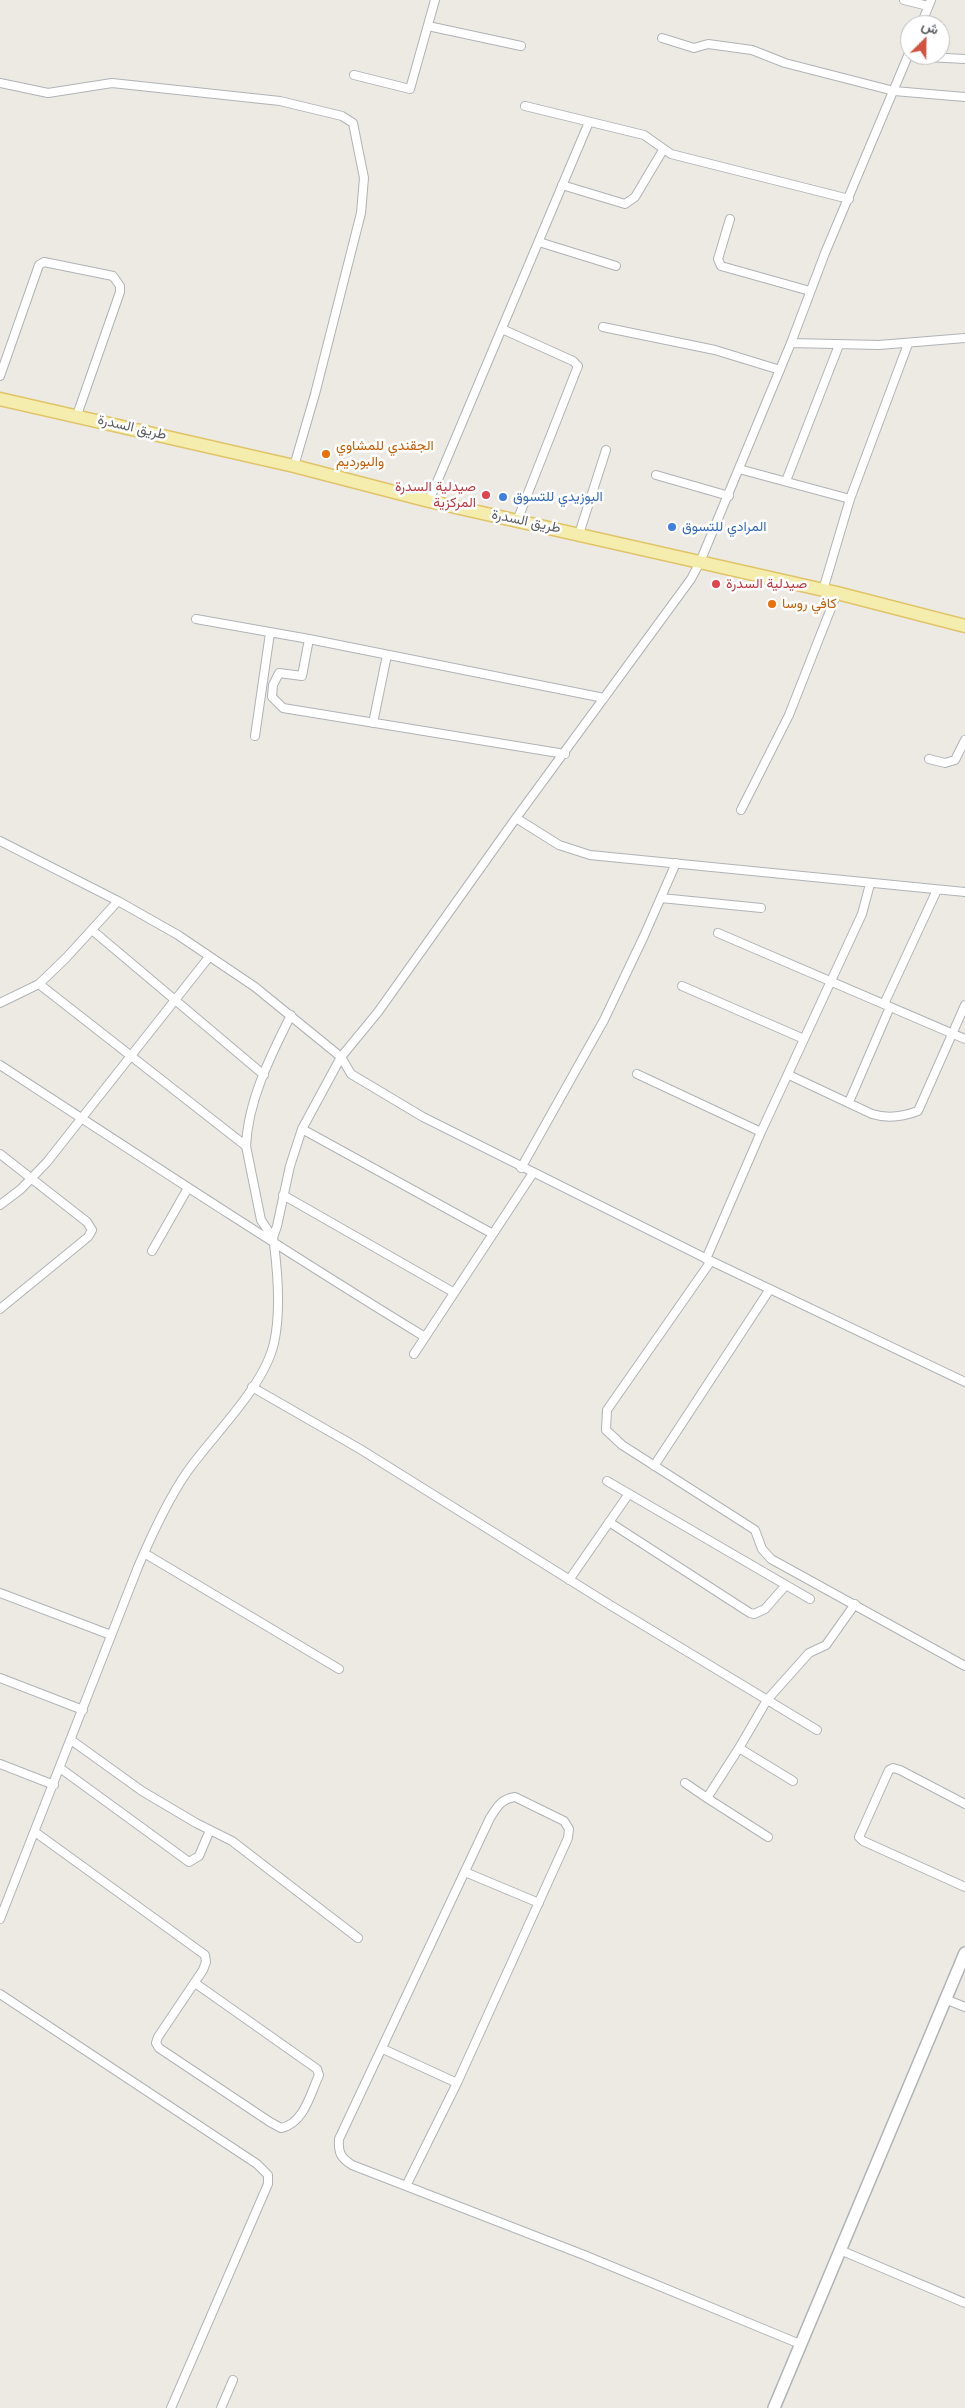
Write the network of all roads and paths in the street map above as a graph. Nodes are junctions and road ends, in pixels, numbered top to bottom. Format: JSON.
{"nodes":[{"id":1,"x":435,"y":0,"type":"edge"},
{"id":2,"x":904,"y":0,"type":"edge"},
{"id":3,"x":930,"y":3,"type":"edge"},
{"id":4,"x":925,"y":15,"type":"edge"},
{"id":5,"x":428,"y":26,"type":"junction"},
{"id":6,"x":662,"y":38,"type":"dead end"},
{"id":7,"x":521,"y":46,"type":"dead end"},
{"id":8,"x":950,"y":57,"type":"edge"},
{"id":9,"x":965,"y":59,"type":"edge"},
{"id":10,"x":904,"y":65,"type":"edge"},
{"id":11,"x":354,"y":75,"type":"dead end"},
{"id":12,"x":0,"y":83,"type":"edge"},
{"id":13,"x":894,"y":91,"type":"junction"},
{"id":14,"x":965,"y":97,"type":"edge"},
{"id":15,"x":525,"y":106,"type":"dead end"},
{"id":16,"x":589,"y":122,"type":"junction"},
{"id":17,"x":663,"y":150,"type":"junction"},
{"id":18,"x":562,"y":185,"type":"junction"},
{"id":19,"x":849,"y":199,"type":"junction"},
{"id":20,"x":730,"y":219,"type":"dead end"},
{"id":21,"x":539,"y":242,"type":"junction"},
{"id":22,"x":616,"y":266,"type":"dead end"},
{"id":23,"x":810,"y":291,"type":"junction"},
{"id":24,"x":604,"y":327,"type":"dead end"},
{"id":25,"x":502,"y":329,"type":"junction"},
{"id":26,"x":965,"y":338,"type":"edge"},
{"id":27,"x":791,"y":343,"type":"junction"},
{"id":28,"x":908,"y":344,"type":"junction"},
{"id":29,"x":839,"y":345,"type":"junction"},
{"id":30,"x":780,"y":370,"type":"junction"},
{"id":31,"x":0,"y":376,"type":"edge"},
{"id":32,"x":0,"y":399,"type":"edge"},
{"id":33,"x":77,"y":415,"type":"junction"},
{"id":34,"x":606,"y":450,"type":"dead end"},
{"id":35,"x":294,"y":466,"type":"junction"},
{"id":36,"x":739,"y":469,"type":"junction"},
{"id":37,"x":656,"y":475,"type":"dead end"},
{"id":38,"x":786,"y":481,"type":"junction"},
{"id":39,"x":729,"y":496,"type":"junction"},
{"id":40,"x":850,"y":499,"type":"junction"},
{"id":41,"x":429,"y":501,"type":"junction"},
{"id":42,"x":517,"y":521,"type":"junction"},
{"id":43,"x":580,"y":534,"type":"junction"},
{"id":44,"x":700,"y":562,"type":"junction"},
{"id":45,"x":823,"y":590,"type":"junction"},
{"id":46,"x":837,"y":593,"type":"junction"},
{"id":47,"x":196,"y":619,"type":"dead end"},
{"id":48,"x":965,"y":626,"type":"edge"},
{"id":49,"x":270,"y":633,"type":"junction"},
{"id":50,"x":309,"y":639,"type":"junction"},
{"id":51,"x":387,"y":655,"type":"junction"},
{"id":52,"x":604,"y":698,"type":"junction"},
{"id":53,"x":373,"y":723,"type":"junction"},
{"id":54,"x":255,"y":736,"type":"dead end"},
{"id":55,"x":965,"y":740,"type":"edge"},
{"id":56,"x":565,"y":754,"type":"junction"},
{"id":57,"x":929,"y":759,"type":"dead end"},
{"id":58,"x":741,"y":810,"type":"dead end"},
{"id":59,"x":516,"y":818,"type":"junction"},
{"id":60,"x":0,"y":841,"type":"edge"},
{"id":61,"x":676,"y":863,"type":"junction"},
{"id":62,"x":870,"y":884,"type":"junction"},
{"id":63,"x":937,"y":890,"type":"junction"},
{"id":64,"x":965,"y":892,"type":"edge"},
{"id":65,"x":661,"y":898,"type":"junction"},
{"id":66,"x":118,"y":901,"type":"junction"},
{"id":67,"x":761,"y":908,"type":"dead end"},
{"id":68,"x":92,"y":930,"type":"junction"},
{"id":69,"x":718,"y":932,"type":"dead end"},
{"id":70,"x":209,"y":957,"type":"junction"},
{"id":71,"x":831,"y":980,"type":"junction"},
{"id":72,"x":39,"y":984,"type":"junction"},
{"id":73,"x":682,"y":986,"type":"dead end"},
{"id":74,"x":175,"y":1000,"type":"junction"},
{"id":75,"x":0,"y":1003,"type":"edge"},
{"id":76,"x":965,"y":1005,"type":"edge"},
{"id":77,"x":887,"y":1006,"type":"junction"},
{"id":78,"x":292,"y":1015,"type":"junction"},
{"id":79,"x":952,"y":1034,"type":"junction"},
{"id":80,"x":804,"y":1039,"type":"junction"},
{"id":81,"x":965,"y":1039,"type":"edge"},
{"id":82,"x":130,"y":1057,"type":"junction"},
{"id":83,"x":341,"y":1057,"type":"junction"},
{"id":84,"x":0,"y":1065,"type":"edge"},
{"id":85,"x":637,"y":1074,"type":"dead end"},
{"id":86,"x":264,"y":1075,"type":"junction"},
{"id":87,"x":789,"y":1075,"type":"junction"},
{"id":88,"x":849,"y":1102,"type":"junction"},
{"id":89,"x":80,"y":1117,"type":"junction"},
{"id":90,"x":302,"y":1128,"type":"junction"},
{"id":91,"x":761,"y":1132,"type":"junction"},
{"id":92,"x":246,"y":1146,"type":"junction"},
{"id":93,"x":0,"y":1154,"type":"edge"},
{"id":94,"x":521,"y":1168,"type":"junction"},
{"id":95,"x":533,"y":1173,"type":"junction"},
{"id":96,"x":31,"y":1180,"type":"junction"},
{"id":97,"x":188,"y":1188,"type":"junction"},
{"id":98,"x":283,"y":1195,"type":"junction"},
{"id":99,"x":0,"y":1205,"type":"edge"},
{"id":100,"x":493,"y":1234,"type":"junction"},
{"id":101,"x":273,"y":1241,"type":"junction"},
{"id":102,"x":152,"y":1251,"type":"dead end"},
{"id":103,"x":709,"y":1260,"type":"junction"},
{"id":104,"x":770,"y":1289,"type":"junction"},
{"id":105,"x":453,"y":1292,"type":"junction"},
{"id":106,"x":0,"y":1309,"type":"edge"},
{"id":107,"x":425,"y":1337,"type":"junction"},
{"id":108,"x":414,"y":1354,"type":"dead end"},
{"id":109,"x":965,"y":1382,"type":"edge"},
{"id":110,"x":252,"y":1387,"type":"junction"},
{"id":111,"x":654,"y":1466,"type":"junction"},
{"id":112,"x":607,"y":1481,"type":"dead end"},
{"id":113,"x":628,"y":1495,"type":"junction"},
{"id":114,"x":609,"y":1522,"type":"junction"},
{"id":115,"x":144,"y":1553,"type":"junction"},
{"id":116,"x":570,"y":1580,"type":"junction"},
{"id":117,"x":786,"y":1585,"type":"junction"},
{"id":118,"x":0,"y":1592,"type":"edge"},
{"id":119,"x":810,"y":1599,"type":"dead end"},
{"id":120,"x":855,"y":1604,"type":"junction"},
{"id":121,"x":111,"y":1635,"type":"junction"},
{"id":122,"x":965,"y":1666,"type":"edge"},
{"id":123,"x":339,"y":1669,"type":"dead end"},
{"id":124,"x":0,"y":1678,"type":"edge"},
{"id":125,"x":767,"y":1700,"type":"junction"},
{"id":126,"x":83,"y":1710,"type":"junction"},
{"id":127,"x":816,"y":1730,"type":"dead end"},
{"id":128,"x":71,"y":1740,"type":"junction"},
{"id":129,"x":739,"y":1748,"type":"junction"},
{"id":130,"x":0,"y":1764,"type":"edge"},
{"id":131,"x":60,"y":1768,"type":"junction"},
{"id":132,"x":793,"y":1782,"type":"dead end"},
{"id":133,"x":685,"y":1783,"type":"dead end"},
{"id":134,"x":54,"y":1785,"type":"junction"},
{"id":135,"x":707,"y":1798,"type":"junction"},
{"id":136,"x":965,"y":1804,"type":"edge"},
{"id":137,"x":210,"y":1830,"type":"junction"},
{"id":138,"x":35,"y":1832,"type":"junction"},
{"id":139,"x":768,"y":1837,"type":"dead end"},
{"id":140,"x":465,"y":1872,"type":"junction"},
{"id":141,"x":965,"y":1887,"type":"edge"},
{"id":142,"x":539,"y":1903,"type":"junction"},
{"id":143,"x":0,"y":1919,"type":"edge"},
{"id":144,"x":358,"y":1938,"type":"dead end"},
{"id":145,"x":965,"y":1953,"type":"edge"},
{"id":146,"x":195,"y":1983,"type":"junction"},
{"id":147,"x":0,"y":1994,"type":"edge"},
{"id":148,"x":946,"y":1999,"type":"junction"},
{"id":149,"x":965,"y":2007,"type":"edge"},
{"id":150,"x":383,"y":2049,"type":"junction"},
{"id":151,"x":457,"y":2083,"type":"junction"},
{"id":152,"x":406,"y":2186,"type":"junction"},
{"id":153,"x":840,"y":2250,"type":"junction"},
{"id":154,"x":965,"y":2303,"type":"edge"},
{"id":155,"x":800,"y":2344,"type":"junction"},
{"id":156,"x":233,"y":2380,"type":"dead end"},
{"id":157,"x":170,"y":2408,"type":"edge"},
{"id":158,"x":221,"y":2408,"type":"edge"},
{"id":159,"x":774,"y":2408,"type":"edge"}],
"edges":[{"from":1,"to":5,"type":"street"},
{"from":2,"to":3,"type":"street"},
{"from":3,"to":4,"type":"street"},
{"from":5,"to":7,"type":"street"},
{"from":5,"to":11,"type":"street"},
{"from":6,"to":13,"type":"street"},
{"from":8,"to":9,"type":"street"},
{"from":10,"to":13,"type":"street"},
{"from":12,"to":35,"type":"street"},
{"from":13,"to":14,"type":"street"},
{"from":13,"to":19,"type":"street"},
{"from":15,"to":16,"type":"street"},
{"from":16,"to":17,"type":"street"},
{"from":16,"to":18,"type":"street"},
{"from":17,"to":18,"type":"street"},
{"from":17,"to":19,"type":"street"},
{"from":18,"to":21,"type":"street"},
{"from":19,"to":23,"type":"street"},
{"from":20,"to":23,"type":"street"},
{"from":21,"to":22,"type":"street"},
{"from":21,"to":25,"type":"street"},
{"from":23,"to":27,"type":"street"},
{"from":24,"to":30,"type":"street"},
{"from":25,"to":41,"type":"street"},
{"from":25,"to":42,"type":"street"},
{"from":26,"to":28,"type":"street"},
{"from":27,"to":29,"type":"street"},
{"from":27,"to":30,"type":"street"},
{"from":28,"to":29,"type":"street"},
{"from":28,"to":40,"type":"street"},
{"from":29,"to":38,"type":"street"},
{"from":30,"to":36,"type":"street"},
{"from":31,"to":33,"type":"street"},
{"from":32,"to":33,"type":"main road","name":"طريق السدرة"},
{"from":33,"to":35,"type":"main road","name":"طريق السدرة"},
{"from":34,"to":43,"type":"street"},
{"from":35,"to":41,"type":"main road","name":"طريق السدرة"},
{"from":36,"to":38,"type":"street"},
{"from":36,"to":39,"type":"street"},
{"from":37,"to":39,"type":"street"},
{"from":38,"to":40,"type":"street"},
{"from":39,"to":44,"type":"street"},
{"from":40,"to":45,"type":"street"},
{"from":41,"to":42,"type":"main road","name":"طريق السدرة"},
{"from":42,"to":43,"type":"main road","name":"طريق السدرة"},
{"from":43,"to":44,"type":"main road","name":"طريق السدرة"},
{"from":44,"to":45,"type":"main road","name":"طريق السدرة"},
{"from":44,"to":52,"type":"street"},
{"from":45,"to":46,"type":"main road","name":"طريق السدرة"},
{"from":46,"to":48,"type":"main road","name":"طريق السدرة"},
{"from":46,"to":58,"type":"street"},
{"from":47,"to":49,"type":"street"},
{"from":49,"to":50,"type":"street"},
{"from":49,"to":54,"type":"street"},
{"from":50,"to":51,"type":"street"},
{"from":50,"to":53,"type":"street"},
{"from":51,"to":52,"type":"street"},
{"from":51,"to":53,"type":"street"},
{"from":52,"to":56,"type":"street"},
{"from":53,"to":56,"type":"street"},
{"from":55,"to":57,"type":"street"},
{"from":56,"to":59,"type":"street"},
{"from":59,"to":61,"type":"street"},
{"from":59,"to":83,"type":"street"},
{"from":60,"to":66,"type":"street"},
{"from":61,"to":62,"type":"street"},
{"from":61,"to":65,"type":"street"},
{"from":62,"to":63,"type":"street"},
{"from":62,"to":71,"type":"street"},
{"from":63,"to":64,"type":"street"},
{"from":63,"to":77,"type":"street"},
{"from":65,"to":67,"type":"street"},
{"from":65,"to":94,"type":"street"},
{"from":66,"to":68,"type":"street"},
{"from":66,"to":70,"type":"street"},
{"from":68,"to":72,"type":"street"},
{"from":68,"to":74,"type":"street"},
{"from":69,"to":71,"type":"street"},
{"from":70,"to":74,"type":"street"},
{"from":70,"to":78,"type":"street"},
{"from":71,"to":77,"type":"street"},
{"from":71,"to":80,"type":"street"},
{"from":72,"to":75,"type":"street"},
{"from":72,"to":82,"type":"street"},
{"from":73,"to":80,"type":"street"},
{"from":74,"to":82,"type":"street"},
{"from":74,"to":86,"type":"street"},
{"from":76,"to":79,"type":"street"},
{"from":77,"to":79,"type":"street"},
{"from":77,"to":88,"type":"street"},
{"from":78,"to":83,"type":"street"},
{"from":78,"to":86,"type":"street"},
{"from":79,"to":81,"type":"street"},
{"from":79,"to":88,"type":"street"},
{"from":80,"to":87,"type":"street"},
{"from":82,"to":89,"type":"street"},
{"from":82,"to":92,"type":"street"},
{"from":83,"to":90,"type":"street"},
{"from":83,"to":94,"type":"street"},
{"from":84,"to":89,"type":"street"},
{"from":85,"to":91,"type":"street"},
{"from":86,"to":92,"type":"street"},
{"from":87,"to":88,"type":"street"},
{"from":87,"to":91,"type":"street"},
{"from":89,"to":96,"type":"street"},
{"from":89,"to":97,"type":"street"},
{"from":90,"to":98,"type":"street"},
{"from":90,"to":100,"type":"street"},
{"from":91,"to":103,"type":"street"},
{"from":92,"to":101,"type":"street"},
{"from":93,"to":96,"type":"street"},
{"from":94,"to":95,"type":"street"},
{"from":95,"to":100,"type":"street"},
{"from":95,"to":103,"type":"street"},
{"from":96,"to":99,"type":"street"},
{"from":96,"to":106,"type":"street"},
{"from":97,"to":101,"type":"street"},
{"from":97,"to":102,"type":"street"},
{"from":98,"to":101,"type":"street"},
{"from":98,"to":105,"type":"street"},
{"from":100,"to":105,"type":"street"},
{"from":101,"to":107,"type":"street"},
{"from":101,"to":110,"type":"street"},
{"from":103,"to":104,"type":"street"},
{"from":103,"to":111,"type":"street"},
{"from":104,"to":109,"type":"street"},
{"from":104,"to":111,"type":"street"},
{"from":105,"to":107,"type":"street"},
{"from":107,"to":108,"type":"street"},
{"from":110,"to":115,"type":"street"},
{"from":110,"to":116,"type":"street"},
{"from":111,"to":120,"type":"street"},
{"from":112,"to":113,"type":"street"},
{"from":113,"to":114,"type":"street"},
{"from":113,"to":117,"type":"street"},
{"from":114,"to":116,"type":"street"},
{"from":114,"to":117,"type":"street"},
{"from":115,"to":121,"type":"street"},
{"from":115,"to":123,"type":"street"},
{"from":116,"to":125,"type":"street"},
{"from":117,"to":119,"type":"street"},
{"from":118,"to":121,"type":"street"},
{"from":120,"to":122,"type":"street"},
{"from":120,"to":125,"type":"street"},
{"from":121,"to":126,"type":"street"},
{"from":124,"to":126,"type":"street"},
{"from":125,"to":127,"type":"street"},
{"from":125,"to":129,"type":"street"},
{"from":126,"to":128,"type":"street"},
{"from":128,"to":131,"type":"street"},
{"from":128,"to":137,"type":"street"},
{"from":129,"to":132,"type":"street"},
{"from":129,"to":135,"type":"street"},
{"from":130,"to":134,"type":"street"},
{"from":131,"to":134,"type":"street"},
{"from":131,"to":137,"type":"street"},
{"from":133,"to":135,"type":"street"},
{"from":134,"to":138,"type":"street"},
{"from":135,"to":139,"type":"street"},
{"from":136,"to":141,"type":"street"},
{"from":137,"to":144,"type":"street"},
{"from":138,"to":143,"type":"street"},
{"from":138,"to":146,"type":"street"},
{"from":140,"to":142,"type":"street"},
{"from":140,"to":142,"type":"street"},
{"from":140,"to":150,"type":"street"},
{"from":142,"to":151,"type":"street"},
{"from":145,"to":148,"type":"street"},
{"from":146,"to":146,"type":"street"},
{"from":147,"to":157,"type":"street"},
{"from":148,"to":149,"type":"street"},
{"from":148,"to":153,"type":"street"},
{"from":150,"to":151,"type":"street"},
{"from":150,"to":152,"type":"street"},
{"from":151,"to":152,"type":"street"},
{"from":152,"to":155,"type":"street"},
{"from":153,"to":154,"type":"street"},
{"from":153,"to":155,"type":"street"},
{"from":155,"to":159,"type":"street"},
{"from":156,"to":158,"type":"street"}]}
